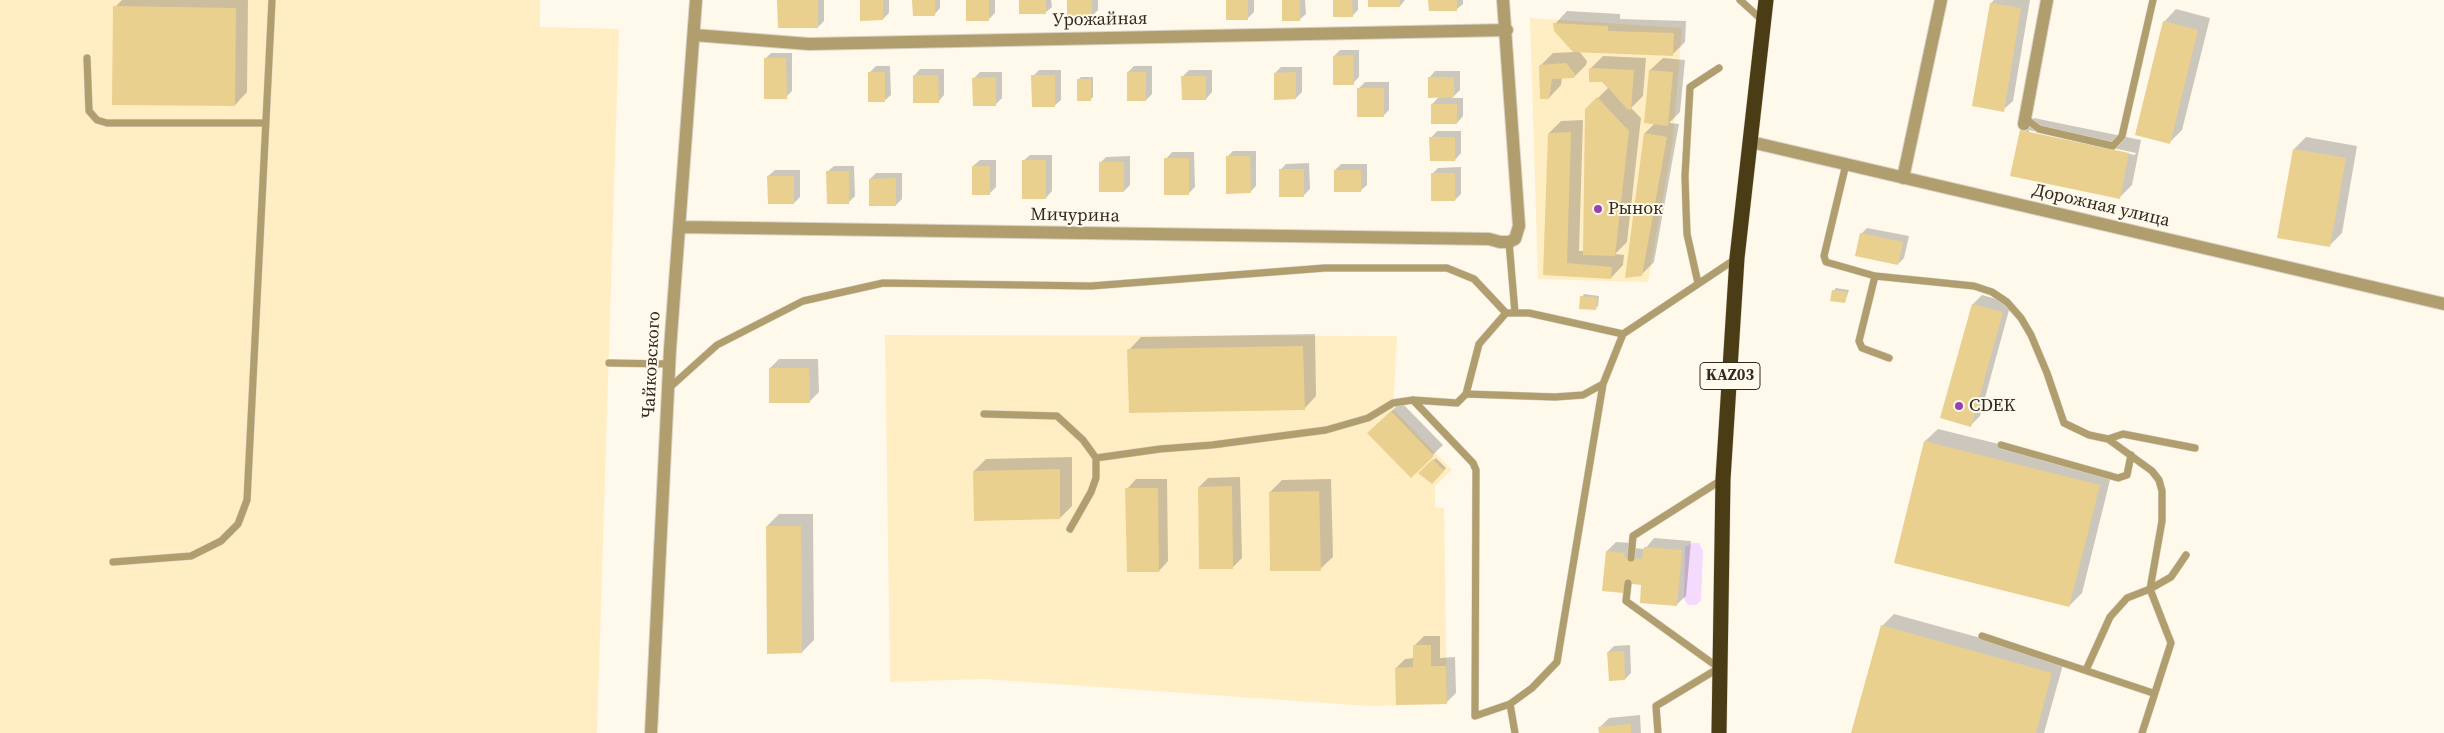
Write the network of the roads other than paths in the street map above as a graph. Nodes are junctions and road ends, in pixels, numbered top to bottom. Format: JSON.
{"nodes":[{"id":1,"x":272,"y":0,"type":"edge"},
{"id":2,"x":696,"y":0,"type":"edge"},
{"id":3,"x":1504,"y":0,"type":"edge"},
{"id":4,"x":1740,"y":0,"type":"edge"},
{"id":5,"x":1766,"y":0,"type":"edge"},
{"id":6,"x":1941,"y":0,"type":"edge"},
{"id":7,"x":2046,"y":0,"type":"edge"},
{"id":8,"x":2153,"y":0,"type":"edge"},
{"id":9,"x":1763,"y":21,"type":"junction"},
{"id":10,"x":1506,"y":30,"type":"junction"},
{"id":11,"x":694,"y":35,"type":"junction"},
{"id":12,"x":87,"y":58,"type":"dead end"},
{"id":13,"x":1718,"y":68,"type":"dead end"},
{"id":14,"x":2025,"y":121,"type":"joint"},
{"id":15,"x":266,"y":123,"type":"junction"},
{"id":16,"x":1751,"y":142,"type":"junction"},
{"id":17,"x":1846,"y":164,"type":"junction"},
{"id":18,"x":1904,"y":178,"type":"junction"},
{"id":19,"x":679,"y":227,"type":"junction"},
{"id":20,"x":1509,"y":242,"type":"junction"},
{"id":21,"x":1738,"y":258,"type":"junction"},
{"id":22,"x":1875,"y":276,"type":"junction"},
{"id":23,"x":1698,"y":283,"type":"junction"},
{"id":24,"x":2444,"y":304,"type":"edge"},
{"id":25,"x":1506,"y":312,"type":"junction"},
{"id":26,"x":1515,"y":313,"type":"junction"},
{"id":27,"x":1623,"y":334,"type":"junction"},
{"id":28,"x":1890,"y":358,"type":"dead end"},
{"id":29,"x":608,"y":363,"type":"dead end"},
{"id":30,"x":669,"y":364,"type":"junction"},
{"id":31,"x":1603,"y":384,"type":"junction"},
{"id":32,"x":668,"y":390,"type":"junction"},
{"id":33,"x":1466,"y":394,"type":"junction"},
{"id":34,"x":1413,"y":400,"type":"junction"},
{"id":35,"x":984,"y":414,"type":"dead end"},
{"id":36,"x":2108,"y":439,"type":"junction"},
{"id":37,"x":2001,"y":445,"type":"dead end"},
{"id":38,"x":2195,"y":448,"type":"dead end"},
{"id":39,"x":2131,"y":455,"type":"junction"},
{"id":40,"x":1096,"y":458,"type":"junction"},
{"id":41,"x":1723,"y":479,"type":"junction"},
{"id":42,"x":1070,"y":529,"type":"dead end"},
{"id":43,"x":2186,"y":555,"type":"dead end"},
{"id":44,"x":1631,"y":558,"type":"dead end"},
{"id":45,"x":113,"y":562,"type":"dead end"},
{"id":46,"x":1628,"y":583,"type":"dead end"},
{"id":47,"x":2150,"y":589,"type":"junction"},
{"id":48,"x":1982,"y":636,"type":"dead end"},
{"id":49,"x":1719,"y":668,"type":"junction"},
{"id":50,"x":2086,"y":670,"type":"junction"},
{"id":51,"x":2154,"y":693,"type":"junction"},
{"id":52,"x":1510,"y":704,"type":"junction"},
{"id":53,"x":652,"y":733,"type":"edge"},
{"id":54,"x":1515,"y":733,"type":"edge"},
{"id":55,"x":1658,"y":733,"type":"edge"},
{"id":56,"x":1719,"y":733,"type":"edge"},
{"id":57,"x":2142,"y":733,"type":"edge"}],
"edges":[{"from":1,"to":15,"type":"lane"},
{"from":2,"to":11,"type":"street","name":"Чайковского"},
{"from":3,"to":10,"type":"street"},
{"from":4,"to":9,"type":"lane"},
{"from":5,"to":9,"type":"highway","number":"KАZ03"},
{"from":6,"to":18,"type":"street"},
{"from":7,"to":14,"type":"street"},
{"from":8,"to":14,"type":"lane"},
{"from":9,"to":16,"type":"highway","number":"KАZ03"},
{"from":10,"to":11,"type":"street","name":"Урожайная"},
{"from":10,"to":20,"type":"street"},
{"from":11,"to":19,"type":"street","name":"Чайковского"},
{"from":12,"to":15,"type":"lane"},
{"from":13,"to":23,"type":"lane"},
{"from":15,"to":45,"type":"lane"},
{"from":16,"to":17,"type":"street","name":"Дорожная улица"},
{"from":16,"to":21,"type":"highway","number":"KАZ03"},
{"from":17,"to":18,"type":"street","name":"Дорожная улица"},
{"from":17,"to":22,"type":"lane"},
{"from":18,"to":24,"type":"street","name":"Дорожная улица"},
{"from":19,"to":20,"type":"street","name":"Мичурина"},
{"from":19,"to":30,"type":"street","name":"Чайковского"},
{"from":20,"to":26,"type":"lane"},
{"from":21,"to":23,"type":"lane"},
{"from":21,"to":41,"type":"highway","number":"KАZ03"},
{"from":22,"to":28,"type":"lane"},
{"from":22,"to":36,"type":"lane"},
{"from":23,"to":27,"type":"lane"},
{"from":25,"to":26,"type":"lane"},
{"from":25,"to":32,"type":"lane"},
{"from":25,"to":33,"type":"lane"},
{"from":26,"to":27,"type":"lane"},
{"from":27,"to":31,"type":"lane"},
{"from":29,"to":30,"type":"lane"},
{"from":30,"to":32,"type":"street","name":"Чайковского"},
{"from":31,"to":33,"type":"lane"},
{"from":31,"to":52,"type":"lane"},
{"from":32,"to":53,"type":"street","name":"Чайковского"},
{"from":33,"to":34,"type":"lane"},
{"from":34,"to":40,"type":"lane"},
{"from":34,"to":52,"type":"lane"},
{"from":35,"to":40,"type":"lane"},
{"from":36,"to":38,"type":"lane"},
{"from":36,"to":39,"type":"lane"},
{"from":37,"to":39,"type":"lane"},
{"from":39,"to":47,"type":"lane"},
{"from":40,"to":42,"type":"lane"},
{"from":41,"to":44,"type":"lane"},
{"from":41,"to":49,"type":"highway","number":"KАZ03"},
{"from":43,"to":47,"type":"lane"},
{"from":46,"to":49,"type":"lane"},
{"from":47,"to":50,"type":"lane"},
{"from":47,"to":51,"type":"lane"},
{"from":48,"to":50,"type":"lane"},
{"from":49,"to":55,"type":"lane"},
{"from":49,"to":56,"type":"highway","number":"KАZ03"},
{"from":50,"to":51,"type":"lane"},
{"from":51,"to":57,"type":"lane"},
{"from":52,"to":54,"type":"lane"}]}
